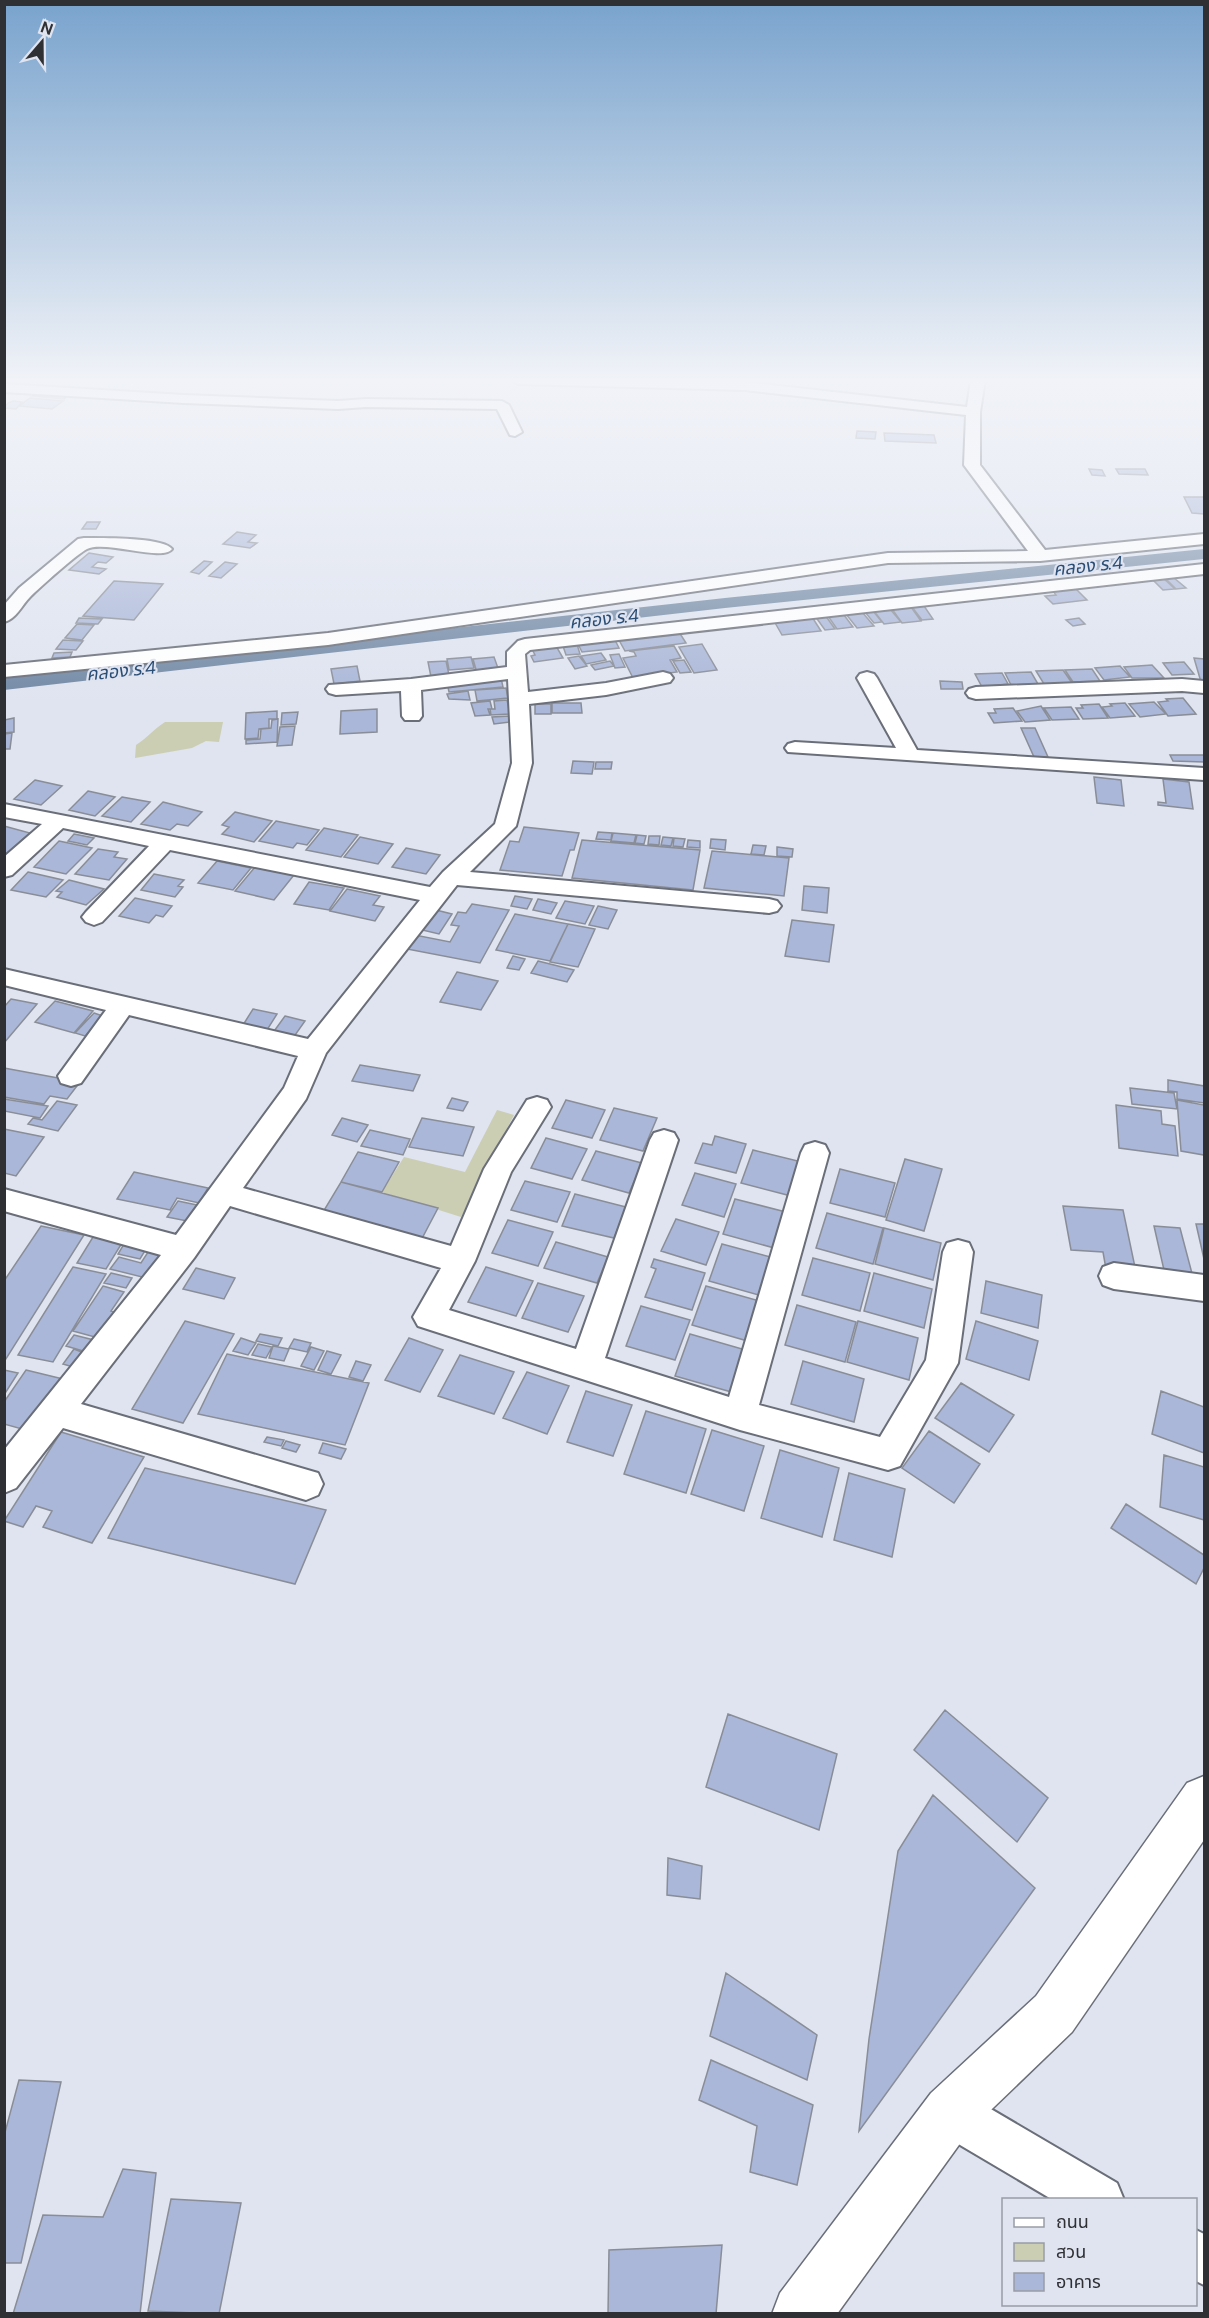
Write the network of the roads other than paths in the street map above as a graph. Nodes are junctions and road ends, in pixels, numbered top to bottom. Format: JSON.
{"nodes":[{"id":1,"x":989,"y":488,"type":"edge"},
{"id":2,"x":1204,"y":539,"type":"edge"},
{"id":3,"x":164,"y":549,"type":"dead end"},
{"id":4,"x":1040,"y":556,"type":"junction"},
{"id":5,"x":1204,"y":569,"type":"edge"},
{"id":6,"x":4,"y":617,"type":"edge"},
{"id":7,"x":4,"y":671,"type":"edge"},
{"id":8,"x":663,"y":678,"type":"dead end"},
{"id":9,"x":867,"y":678,"type":"dead end"},
{"id":10,"x":411,"y":685,"type":"junction"},
{"id":11,"x":518,"y":686,"type":"junction"},
{"id":12,"x":1204,"y":687,"type":"edge"},
{"id":13,"x":336,"y":689,"type":"dead end"},
{"id":14,"x":976,"y":693,"type":"dead end"},
{"id":15,"x":412,"y":716,"type":"dead end"},
{"id":16,"x":795,"y":748,"type":"dead end"},
{"id":17,"x":910,"y":755,"type":"junction"},
{"id":18,"x":1204,"y":774,"type":"edge"},
{"id":19,"x":4,"y":810,"type":"edge"},
{"id":20,"x":59,"y":820,"type":"junction"},
{"id":21,"x":165,"y":842,"type":"junction"},
{"id":22,"x":4,"y":870,"type":"edge"},
{"id":23,"x":444,"y":887,"type":"junction"},
{"id":24,"x":769,"y":906,"type":"dead end"},
{"id":25,"x":94,"y":918,"type":"dead end"},
{"id":26,"x":4,"y":977,"type":"edge"},
{"id":27,"x":122,"y":1006,"type":"junction"},
{"id":28,"x":314,"y":1050,"type":"junction"},
{"id":29,"x":71,"y":1076,"type":"dead end"},
{"id":30,"x":537,"y":1107,"type":"dead end"},
{"id":31,"x":664,"y":1140,"type":"dead end"},
{"id":32,"x":815,"y":1153,"type":"dead end"},
{"id":33,"x":222,"y":1193,"type":"junction"},
{"id":34,"x":8,"y":1205,"type":"edge"},
{"id":35,"x":183,"y":1249,"type":"junction"},
{"id":36,"x":958,"y":1252,"type":"dead end"},
{"id":37,"x":460,"y":1261,"type":"junction"},
{"id":38,"x":1114,"y":1276,"type":"dead end"},
{"id":39,"x":1204,"y":1288,"type":"edge"},
{"id":40,"x":586,"y":1367,"type":"junction"},
{"id":41,"x":58,"y":1412,"type":"junction"},
{"id":42,"x":740,"y":1415,"type":"junction"},
{"id":43,"x":4,"y":1477,"type":"edge"},
{"id":44,"x":306,"y":1484,"type":"dead end"},
{"id":45,"x":1204,"y":1800,"type":"edge"},
{"id":46,"x":950,"y":2112,"type":"junction"},
{"id":47,"x":1098,"y":2198,"type":"edge"},
{"id":48,"x":801,"y":2313,"type":"edge"}],
"edges":[{"from":1,"to":4,"type":"street"},
{"from":2,"to":4,"type":"street"},
{"from":3,"to":6,"type":"street"},
{"from":4,"to":7,"type":"street"},
{"from":5,"to":11,"type":"street"},
{"from":8,"to":11,"type":"street"},
{"from":9,"to":17,"type":"street"},
{"from":10,"to":11,"type":"street"},
{"from":10,"to":13,"type":"street"},
{"from":10,"to":15,"type":"street"},
{"from":11,"to":23,"type":"street"},
{"from":12,"to":14,"type":"street"},
{"from":16,"to":17,"type":"street"},
{"from":17,"to":18,"type":"street"},
{"from":19,"to":20,"type":"street"},
{"from":20,"to":21,"type":"street"},
{"from":20,"to":22,"type":"street"},
{"from":21,"to":23,"type":"street"},
{"from":21,"to":25,"type":"street"},
{"from":23,"to":24,"type":"street"},
{"from":23,"to":28,"type":"street"},
{"from":26,"to":27,"type":"street"},
{"from":27,"to":28,"type":"street"},
{"from":27,"to":29,"type":"street"},
{"from":28,"to":33,"type":"street"},
{"from":30,"to":37,"type":"street"},
{"from":31,"to":40,"type":"street"},
{"from":32,"to":42,"type":"street"},
{"from":33,"to":35,"type":"street"},
{"from":33,"to":37,"type":"street"},
{"from":34,"to":35,"type":"street"},
{"from":35,"to":41,"type":"street"},
{"from":36,"to":42,"type":"street"},
{"from":37,"to":40,"type":"street"},
{"from":38,"to":39,"type":"street"},
{"from":40,"to":42,"type":"street"},
{"from":41,"to":43,"type":"street"},
{"from":41,"to":44,"type":"street"},
{"from":45,"to":46,"type":"street"},
{"from":46,"to":47,"type":"street"},
{"from":46,"to":48,"type":"street"}]}
